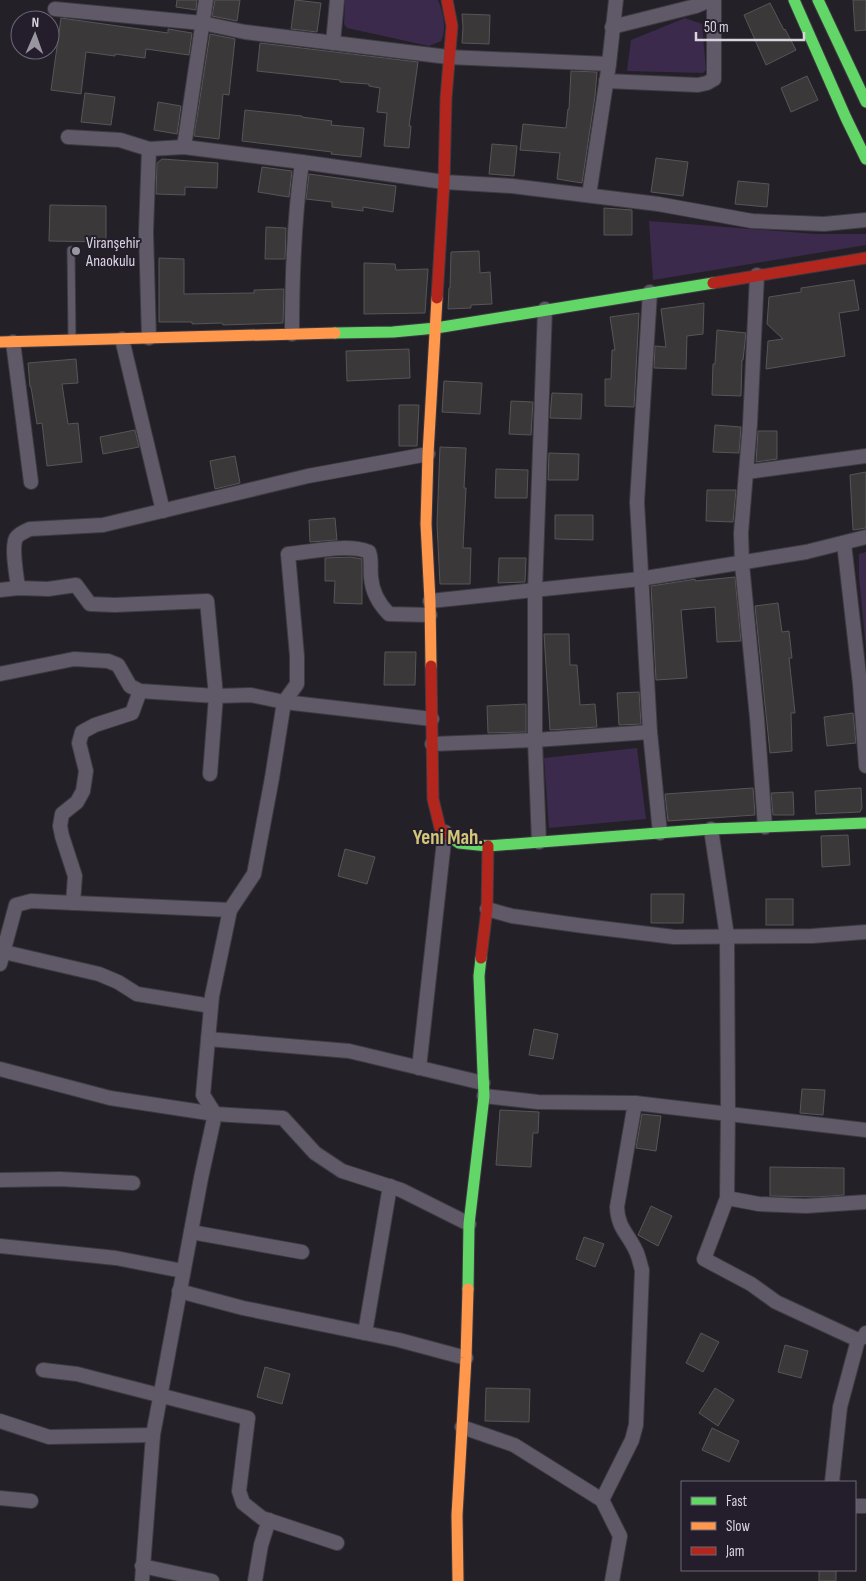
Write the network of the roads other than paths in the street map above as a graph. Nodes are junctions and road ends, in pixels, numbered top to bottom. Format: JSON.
{"nodes":[{"id":1,"x":206,"y":0,"type":"edge"},
{"id":2,"x":337,"y":0,"type":"edge"},
{"id":3,"x":616,"y":0,"type":"edge"},
{"id":4,"x":712,"y":0,"type":"edge"},
{"id":5,"x":794,"y":0,"type":"edge"},
{"id":6,"x":818,"y":0,"type":"edge"},
{"id":7,"x":449,"y":1,"type":"edge"},
{"id":8,"x":83,"y":6,"type":"edge"},
{"id":9,"x":55,"y":9,"type":"dead end"},
{"id":10,"x":202,"y":23,"type":"junction"},
{"id":11,"x":612,"y":27,"type":"junction"},
{"id":12,"x":333,"y":42,"type":"junction"},
{"id":13,"x":448,"y":57,"type":"junction"},
{"id":14,"x":609,"y":64,"type":"junction"},
{"id":15,"x":606,"y":81,"type":"junction"},
{"id":16,"x":866,"y":102,"type":"edge"},
{"id":17,"x":68,"y":137,"type":"dead end"},
{"id":18,"x":184,"y":147,"type":"junction"},
{"id":19,"x":148,"y":149,"type":"junction"},
{"id":20,"x":866,"y":159,"type":"edge"},
{"id":21,"x":302,"y":162,"type":"junction"},
{"id":22,"x":444,"y":182,"type":"junction"},
{"id":23,"x":589,"y":195,"type":"junction"},
{"id":24,"x":866,"y":220,"type":"edge"},
{"id":25,"x":71,"y":250,"type":"dead end"},
{"id":26,"x":866,"y":258,"type":"edge"},
{"id":27,"x":757,"y":275,"type":"junction"},
{"id":28,"x":650,"y":292,"type":"junction"},
{"id":29,"x":545,"y":309,"type":"junction"},
{"id":30,"x":436,"y":328,"type":"junction"},
{"id":31,"x":292,"y":334,"type":"junction"},
{"id":32,"x":149,"y":338,"type":"junction"},
{"id":33,"x":122,"y":339,"type":"junction"},
{"id":34,"x":72,"y":340,"type":"junction"},
{"id":35,"x":6,"y":342,"type":"edge"},
{"id":36,"x":428,"y":454,"type":"junction"},
{"id":37,"x":866,"y":456,"type":"edge"},
{"id":38,"x":747,"y":472,"type":"junction"},
{"id":39,"x":32,"y":482,"type":"dead end"},
{"id":40,"x":163,"y":511,"type":"junction"},
{"id":41,"x":866,"y":538,"type":"edge"},
{"id":42,"x":844,"y":542,"type":"junction"},
{"id":43,"x":742,"y":564,"type":"junction"},
{"id":44,"x":640,"y":579,"type":"junction"},
{"id":45,"x":18,"y":588,"type":"junction"},
{"id":46,"x":0,"y":590,"type":"edge"},
{"id":47,"x":535,"y":590,"type":"junction"},
{"id":48,"x":430,"y":608,"type":"junction"},
{"id":49,"x":0,"y":674,"type":"edge"},
{"id":50,"x":140,"y":691,"type":"junction"},
{"id":51,"x":216,"y":696,"type":"junction"},
{"id":52,"x":284,"y":702,"type":"junction"},
{"id":53,"x":432,"y":719,"type":"junction"},
{"id":54,"x":865,"y":727,"type":"edge"},
{"id":55,"x":650,"y":732,"type":"junction"},
{"id":56,"x":535,"y":740,"type":"junction"},
{"id":57,"x":432,"y":744,"type":"junction"},
{"id":58,"x":866,"y":766,"type":"edge"},
{"id":59,"x":210,"y":774,"type":"dead end"},
{"id":60,"x":866,"y":823,"type":"edge"},
{"id":61,"x":765,"y":828,"type":"junction"},
{"id":62,"x":711,"y":829,"type":"junction"},
{"id":63,"x":445,"y":832,"type":"junction"},
{"id":64,"x":660,"y":833,"type":"junction"},
{"id":65,"x":539,"y":842,"type":"junction"},
{"id":66,"x":488,"y":846,"type":"junction"},
{"id":67,"x":72,"y":903,"type":"junction"},
{"id":68,"x":487,"y":909,"type":"junction"},
{"id":69,"x":230,"y":910,"type":"junction"},
{"id":70,"x":866,"y":932,"type":"edge"},
{"id":71,"x":727,"y":936,"type":"junction"},
{"id":72,"x":1,"y":956,"type":"edge"},
{"id":73,"x":211,"y":1006,"type":"junction"},
{"id":74,"x":208,"y":1039,"type":"junction"},
{"id":75,"x":418,"y":1068,"type":"junction"},
{"id":76,"x":0,"y":1069,"type":"edge"},
{"id":77,"x":484,"y":1090,"type":"junction"},
{"id":78,"x":635,"y":1103,"type":"junction"},
{"id":79,"x":215,"y":1114,"type":"junction"},
{"id":80,"x":728,"y":1114,"type":"junction"},
{"id":81,"x":866,"y":1130,"type":"edge"},
{"id":82,"x":0,"y":1180,"type":"edge"},
{"id":83,"x":133,"y":1183,"type":"dead end"},
{"id":84,"x":390,"y":1186,"type":"junction"},
{"id":85,"x":727,"y":1198,"type":"junction"},
{"id":86,"x":866,"y":1202,"type":"edge"},
{"id":87,"x":469,"y":1224,"type":"junction"},
{"id":88,"x":191,"y":1232,"type":"junction"},
{"id":89,"x":0,"y":1246,"type":"edge"},
{"id":90,"x":302,"y":1252,"type":"dead end"},
{"id":91,"x":183,"y":1271,"type":"junction"},
{"id":92,"x":180,"y":1291,"type":"junction"},
{"id":93,"x":364,"y":1333,"type":"junction"},
{"id":94,"x":862,"y":1337,"type":"edge"},
{"id":95,"x":466,"y":1358,"type":"junction"},
{"id":96,"x":43,"y":1370,"type":"dead end"},
{"id":97,"x":160,"y":1396,"type":"junction"},
{"id":98,"x":0,"y":1421,"type":"edge"},
{"id":99,"x":462,"y":1427,"type":"junction"},
{"id":100,"x":153,"y":1435,"type":"junction"},
{"id":101,"x":832,"y":1481,"type":"edge"},
{"id":102,"x":0,"y":1498,"type":"edge"},
{"id":103,"x":602,"y":1500,"type":"junction"},
{"id":104,"x":30,"y":1501,"type":"dead end"},
{"id":105,"x":268,"y":1520,"type":"junction"},
{"id":106,"x":337,"y":1543,"type":"dead end"},
{"id":107,"x":142,"y":1566,"type":"junction"},
{"id":108,"x":142,"y":1581,"type":"edge"},
{"id":109,"x":212,"y":1581,"type":"edge"},
{"id":110,"x":255,"y":1581,"type":"edge"},
{"id":111,"x":458,"y":1581,"type":"edge"},
{"id":112,"x":612,"y":1581,"type":"edge"}],
"edges":[{"from":1,"to":10,"type":"street"},
{"from":2,"to":12,"type":"street"},
{"from":3,"to":11,"type":"street"},
{"from":4,"to":11,"type":"street"},
{"from":4,"to":15,"type":"street"},
{"from":5,"to":20,"type":"street"},
{"from":6,"to":16,"type":"street"},
{"from":7,"to":13,"type":"street"},
{"from":8,"to":9,"type":"street"},
{"from":8,"to":10,"type":"street"},
{"from":10,"to":12,"type":"street"},
{"from":10,"to":18,"type":"street"},
{"from":11,"to":14,"type":"street"},
{"from":12,"to":13,"type":"street"},
{"from":13,"to":14,"type":"street"},
{"from":13,"to":22,"type":"street"},
{"from":14,"to":15,"type":"street"},
{"from":15,"to":23,"type":"street"},
{"from":17,"to":19,"type":"street"},
{"from":18,"to":19,"type":"street"},
{"from":18,"to":21,"type":"street"},
{"from":19,"to":32,"type":"street"},
{"from":21,"to":22,"type":"street"},
{"from":21,"to":31,"type":"street"},
{"from":22,"to":23,"type":"street"},
{"from":22,"to":30,"type":"street"},
{"from":23,"to":24,"type":"street"},
{"from":25,"to":34,"type":"lane"},
{"from":26,"to":27,"type":"street"},
{"from":27,"to":28,"type":"street"},
{"from":27,"to":38,"type":"street"},
{"from":28,"to":29,"type":"street"},
{"from":28,"to":44,"type":"street"},
{"from":29,"to":30,"type":"street"},
{"from":29,"to":47,"type":"street"},
{"from":30,"to":31,"type":"street"},
{"from":30,"to":36,"type":"street"},
{"from":31,"to":32,"type":"street"},
{"from":32,"to":33,"type":"street"},
{"from":33,"to":34,"type":"street"},
{"from":33,"to":40,"type":"street"},
{"from":34,"to":35,"type":"street"},
{"from":35,"to":39,"type":"street"},
{"from":36,"to":40,"type":"street"},
{"from":36,"to":48,"type":"street"},
{"from":37,"to":38,"type":"street"},
{"from":38,"to":43,"type":"street"},
{"from":40,"to":45,"type":"street"},
{"from":41,"to":42,"type":"street"},
{"from":42,"to":43,"type":"street"},
{"from":42,"to":54,"type":"street"},
{"from":43,"to":44,"type":"street"},
{"from":43,"to":61,"type":"street"},
{"from":44,"to":47,"type":"street"},
{"from":44,"to":55,"type":"street"},
{"from":45,"to":46,"type":"street"},
{"from":45,"to":51,"type":"street"},
{"from":47,"to":48,"type":"street"},
{"from":47,"to":56,"type":"street"},
{"from":48,"to":52,"type":"street"},
{"from":48,"to":53,"type":"street"},
{"from":49,"to":50,"type":"street"},
{"from":50,"to":51,"type":"street"},
{"from":50,"to":67,"type":"street"},
{"from":51,"to":52,"type":"street"},
{"from":51,"to":59,"type":"street"},
{"from":52,"to":53,"type":"street"},
{"from":52,"to":69,"type":"street"},
{"from":53,"to":57,"type":"street"},
{"from":54,"to":58,"type":"street"},
{"from":55,"to":56,"type":"street"},
{"from":55,"to":64,"type":"street"},
{"from":56,"to":57,"type":"street"},
{"from":56,"to":65,"type":"street"},
{"from":57,"to":63,"type":"street"},
{"from":60,"to":61,"type":"street"},
{"from":61,"to":62,"type":"street"},
{"from":62,"to":64,"type":"street"},
{"from":62,"to":71,"type":"street"},
{"from":63,"to":66,"type":"street"},
{"from":63,"to":75,"type":"street"},
{"from":64,"to":65,"type":"street"},
{"from":65,"to":66,"type":"street"},
{"from":66,"to":68,"type":"street"},
{"from":67,"to":69,"type":"street"},
{"from":67,"to":72,"type":"street"},
{"from":68,"to":71,"type":"street"},
{"from":68,"to":77,"type":"street"},
{"from":69,"to":73,"type":"street"},
{"from":70,"to":71,"type":"street"},
{"from":71,"to":80,"type":"street"},
{"from":72,"to":73,"type":"street"},
{"from":73,"to":74,"type":"street"},
{"from":74,"to":75,"type":"street"},
{"from":74,"to":79,"type":"street"},
{"from":75,"to":77,"type":"street"},
{"from":76,"to":79,"type":"street"},
{"from":77,"to":78,"type":"street"},
{"from":77,"to":87,"type":"street"},
{"from":78,"to":80,"type":"street"},
{"from":78,"to":103,"type":"street"},
{"from":79,"to":84,"type":"street"},
{"from":79,"to":88,"type":"street"},
{"from":80,"to":81,"type":"street"},
{"from":80,"to":85,"type":"street"},
{"from":82,"to":83,"type":"street"},
{"from":84,"to":87,"type":"street"},
{"from":84,"to":93,"type":"street"},
{"from":85,"to":86,"type":"street"},
{"from":85,"to":94,"type":"street"},
{"from":87,"to":95,"type":"street"},
{"from":88,"to":90,"type":"street"},
{"from":88,"to":91,"type":"street"},
{"from":89,"to":91,"type":"street"},
{"from":91,"to":92,"type":"street"},
{"from":92,"to":93,"type":"street"},
{"from":92,"to":97,"type":"street"},
{"from":93,"to":95,"type":"street"},
{"from":94,"to":101,"type":"street"},
{"from":95,"to":99,"type":"street"},
{"from":96,"to":97,"type":"street"},
{"from":97,"to":100,"type":"street"},
{"from":97,"to":105,"type":"street"},
{"from":98,"to":100,"type":"street"},
{"from":99,"to":103,"type":"street"},
{"from":99,"to":111,"type":"street"},
{"from":100,"to":107,"type":"street"},
{"from":102,"to":104,"type":"street"},
{"from":103,"to":112,"type":"street"},
{"from":105,"to":106,"type":"street"},
{"from":105,"to":110,"type":"street"},
{"from":107,"to":108,"type":"street"},
{"from":107,"to":109,"type":"street"}]}
